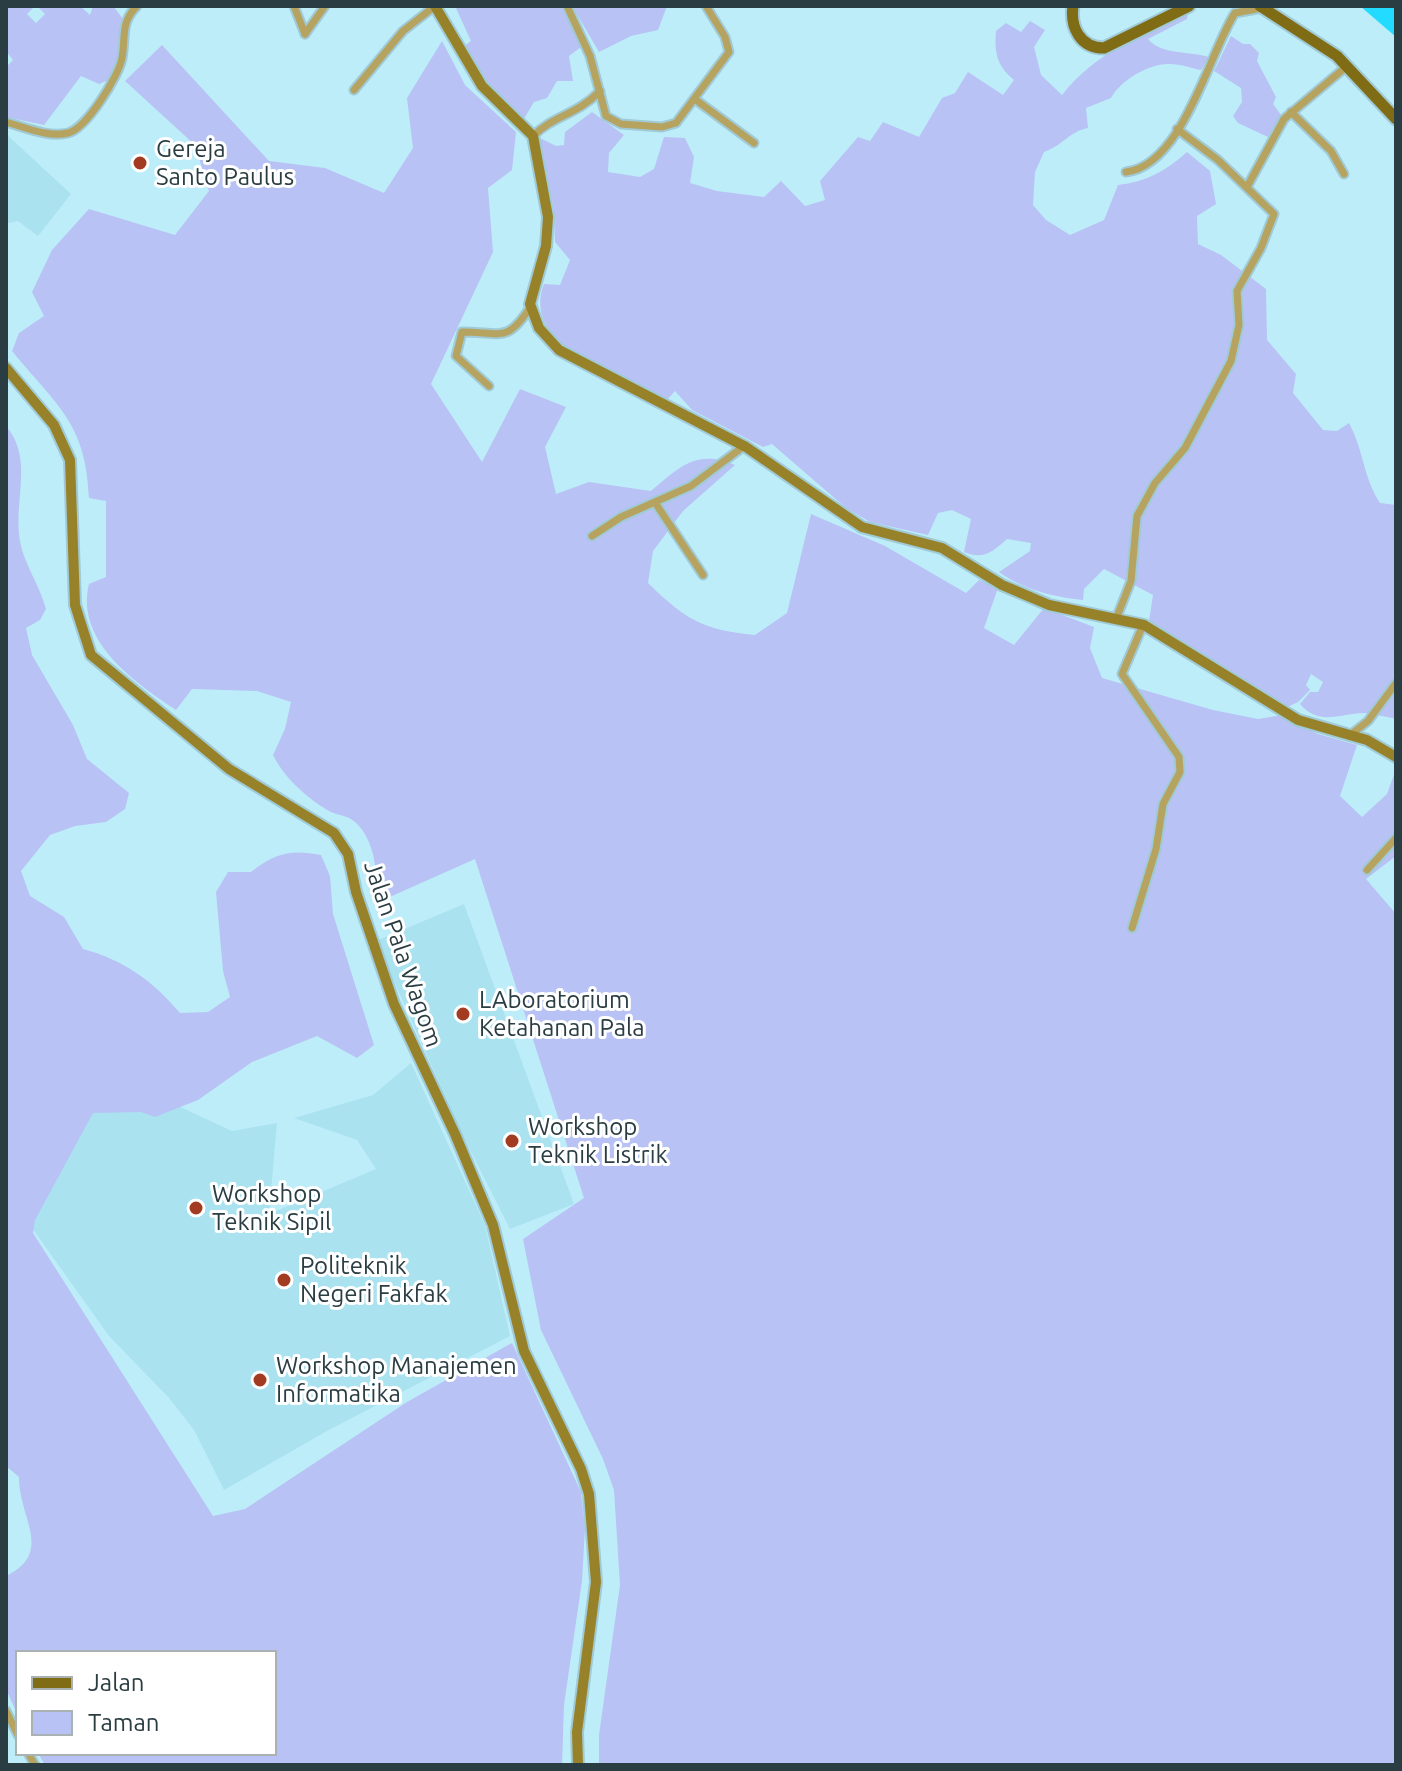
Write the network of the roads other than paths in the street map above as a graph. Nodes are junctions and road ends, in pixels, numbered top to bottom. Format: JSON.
{"nodes":[{"id":1,"x":137,"y":6,"type":"edge"},
{"id":2,"x":294,"y":6,"type":"edge"},
{"id":3,"x":325,"y":6,"type":"edge"},
{"id":4,"x":435,"y":6,"type":"edge"},
{"id":5,"x":567,"y":6,"type":"edge"},
{"id":6,"x":706,"y":6,"type":"edge"},
{"id":7,"x":1073,"y":6,"type":"edge"},
{"id":8,"x":1189,"y":6,"type":"edge"},
{"id":9,"x":1262,"y":7,"type":"edge"},
{"id":10,"x":1347,"y":66,"type":"junction"},
{"id":11,"x":354,"y":90,"type":"dead end"},
{"id":12,"x":600,"y":91,"type":"junction"},
{"id":13,"x":696,"y":100,"type":"junction"},
{"id":14,"x":1291,"y":112,"type":"junction"},
{"id":15,"x":1396,"y":119,"type":"edge"},
{"id":16,"x":6,"y":122,"type":"edge"},
{"id":17,"x":1177,"y":129,"type":"junction"},
{"id":18,"x":533,"y":136,"type":"junction"},
{"id":19,"x":754,"y":143,"type":"dead end"},
{"id":20,"x":1126,"y":172,"type":"dead end"},
{"id":21,"x":1344,"y":174,"type":"dead end"},
{"id":22,"x":1247,"y":187,"type":"junction"},
{"id":23,"x":531,"y":306,"type":"junction"},
{"id":24,"x":6,"y":368,"type":"edge"},
{"id":25,"x":489,"y":386,"type":"dead end"},
{"id":26,"x":744,"y":446,"type":"junction"},
{"id":27,"x":656,"y":504,"type":"junction"},
{"id":28,"x":592,"y":536,"type":"dead end"},
{"id":29,"x":703,"y":575,"type":"dead end"},
{"id":30,"x":1116,"y":619,"type":"junction"},
{"id":31,"x":1143,"y":625,"type":"junction"},
{"id":32,"x":1396,"y":683,"type":"edge"},
{"id":33,"x":1349,"y":736,"type":"junction"},
{"id":34,"x":1396,"y":757,"type":"edge"},
{"id":35,"x":1396,"y":838,"type":"edge"},
{"id":36,"x":1367,"y":870,"type":"dead end"},
{"id":37,"x":1132,"y":928,"type":"dead end"},
{"id":38,"x":6,"y":1711,"type":"edge"},
{"id":39,"x":16,"y":1731,"type":"edge"},
{"id":40,"x":578,"y":1765,"type":"edge"}],
"edges":[{"from":1,"to":16,"type":"street"},
{"from":2,"to":3,"type":"street"},
{"from":4,"to":11,"type":"street"},
{"from":4,"to":18,"type":"main road"},
{"from":5,"to":12,"type":"street"},
{"from":6,"to":13,"type":"street"},
{"from":7,"to":8,"type":"main road"},
{"from":9,"to":10,"type":"main road"},
{"from":9,"to":17,"type":"street"},
{"from":10,"to":14,"type":"street"},
{"from":10,"to":15,"type":"main road"},
{"from":12,"to":13,"type":"street"},
{"from":12,"to":18,"type":"street"},
{"from":13,"to":19,"type":"street"},
{"from":14,"to":21,"type":"street"},
{"from":14,"to":22,"type":"street"},
{"from":17,"to":20,"type":"street"},
{"from":17,"to":22,"type":"street"},
{"from":18,"to":23,"type":"main road"},
{"from":22,"to":30,"type":"street"},
{"from":23,"to":25,"type":"street"},
{"from":23,"to":26,"type":"main road"},
{"from":24,"to":40,"type":"main road","name":"Jalan Pala Wagom"},
{"from":26,"to":27,"type":"street"},
{"from":26,"to":30,"type":"main road"},
{"from":27,"to":28,"type":"street"},
{"from":27,"to":29,"type":"street"},
{"from":30,"to":31,"type":"main road"},
{"from":31,"to":33,"type":"main road"},
{"from":31,"to":37,"type":"street"},
{"from":32,"to":33,"type":"street"},
{"from":33,"to":34,"type":"main road"},
{"from":35,"to":36,"type":"street"},
{"from":38,"to":39,"type":"street"}]}
